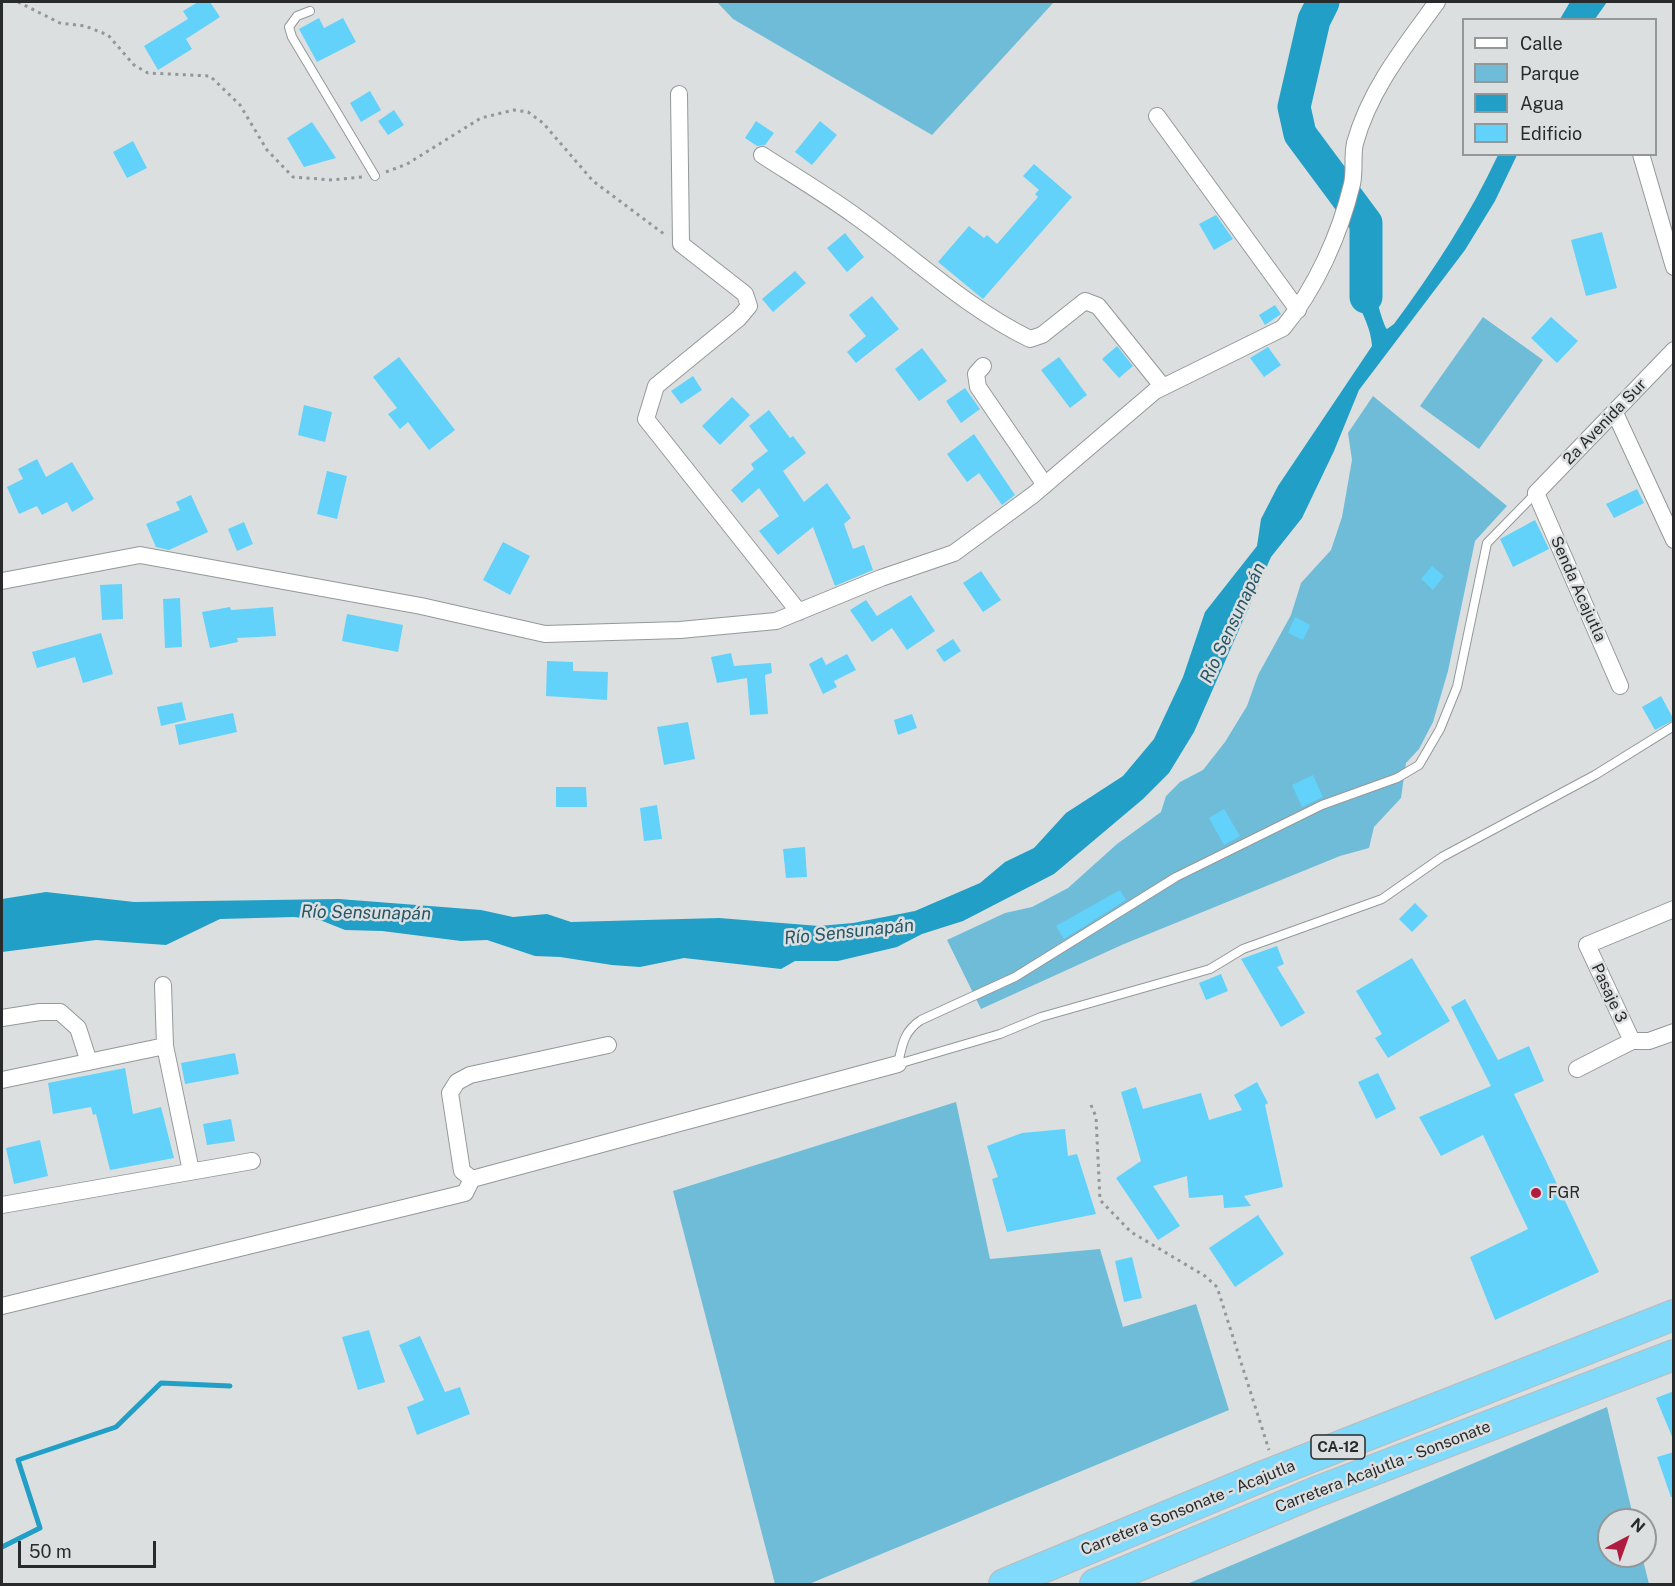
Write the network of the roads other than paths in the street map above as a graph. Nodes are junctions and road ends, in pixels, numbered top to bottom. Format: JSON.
{"nodes":[{"id":1,"x":1437,"y":2,"type":"edge"},
{"id":2,"x":310,"y":11,"type":"dead end"},
{"id":3,"x":679,"y":94,"type":"dead end"},
{"id":4,"x":1156,"y":116,"type":"dead end"},
{"id":5,"x":762,"y":155,"type":"dead end"},
{"id":6,"x":1642,"y":156,"type":"edge"},
{"id":7,"x":375,"y":176,"type":"dead end"},
{"id":8,"x":1674,"y":267,"type":"edge"},
{"id":9,"x":1298,"y":310,"type":"junction"},
{"id":10,"x":1674,"y":350,"type":"edge"},
{"id":11,"x":983,"y":366,"type":"dead end"},
{"id":12,"x":1163,"y":387,"type":"junction"},
{"id":13,"x":1616,"y":413,"type":"junction"},
{"id":14,"x":1045,"y":485,"type":"junction"},
{"id":15,"x":1536,"y":493,"type":"junction"},
{"id":16,"x":1674,"y":540,"type":"edge"},
{"id":17,"x":2,"y":581,"type":"edge"},
{"id":18,"x":799,"y":612,"type":"junction"},
{"id":19,"x":1620,"y":686,"type":"dead end"},
{"id":20,"x":1674,"y":726,"type":"edge"},
{"id":21,"x":1674,"y":909,"type":"edge"},
{"id":22,"x":163,"y":985,"type":"dead end"},
{"id":23,"x":2,"y":1018,"type":"edge"},
{"id":24,"x":1674,"y":1032,"type":"edge"},
{"id":25,"x":1632,"y":1041,"type":"junction"},
{"id":26,"x":608,"y":1045,"type":"dead end"},
{"id":27,"x":165,"y":1046,"type":"junction"},
{"id":28,"x":89,"y":1062,"type":"junction"},
{"id":29,"x":898,"y":1064,"type":"junction"},
{"id":30,"x":1576,"y":1069,"type":"dead end"},
{"id":31,"x":2,"y":1080,"type":"edge"},
{"id":32,"x":252,"y":1161,"type":"dead end"},
{"id":33,"x":191,"y":1171,"type":"junction"},
{"id":34,"x":472,"y":1179,"type":"junction"},
{"id":35,"x":2,"y":1205,"type":"edge"},
{"id":36,"x":2,"y":1306,"type":"edge"},
{"id":37,"x":1674,"y":1315,"type":"edge"},
{"id":38,"x":1674,"y":1355,"type":"edge"},
{"id":39,"x":1004,"y":1584,"type":"edge"},
{"id":40,"x":1095,"y":1584,"type":"edge"}],
"edges":[{"from":1,"to":9,"type":"street"},
{"from":2,"to":7,"type":"lane"},
{"from":3,"to":18,"type":"street"},
{"from":4,"to":9,"type":"street"},
{"from":5,"to":12,"type":"street"},
{"from":6,"to":8,"type":"street"},
{"from":9,"to":12,"type":"street"},
{"from":10,"to":13,"type":"street","name":"2a Avenida Sur"},
{"from":11,"to":14,"type":"street"},
{"from":12,"to":14,"type":"street"},
{"from":13,"to":15,"type":"street","name":"2a Avenida Sur"},
{"from":13,"to":16,"type":"street"},
{"from":14,"to":18,"type":"street"},
{"from":15,"to":19,"type":"street","name":"Senda Acajutla"},
{"from":15,"to":29,"type":"lane"},
{"from":17,"to":18,"type":"street"},
{"from":20,"to":29,"type":"lane"},
{"from":21,"to":25,"type":"street","name":"Pasaje 3"},
{"from":22,"to":27,"type":"street"},
{"from":23,"to":28,"type":"street"},
{"from":24,"to":25,"type":"street"},
{"from":25,"to":30,"type":"street"},
{"from":26,"to":34,"type":"street"},
{"from":27,"to":28,"type":"street"},
{"from":27,"to":33,"type":"street"},
{"from":28,"to":31,"type":"street"},
{"from":29,"to":34,"type":"street"},
{"from":32,"to":33,"type":"street"},
{"from":33,"to":35,"type":"street"},
{"from":34,"to":36,"type":"street"},
{"from":37,"to":39,"type":"highway","name":"Carretera Sonsonate - Acajutla","number":"CA-12"},
{"from":38,"to":40,"type":"highway","name":"Carretera Acajutla - Sonsonate","number":"CA-12"}]}
